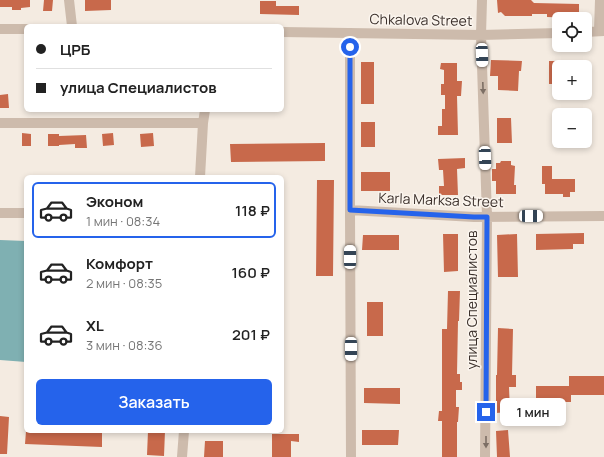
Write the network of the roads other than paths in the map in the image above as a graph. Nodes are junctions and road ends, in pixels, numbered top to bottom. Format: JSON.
{"nodes":[{"id":1,"x":69,"y":0,"type":"edge"},
{"id":2,"x":482,"y":0,"type":"edge"},
{"id":3,"x":600,"y":0,"type":"edge"},
{"id":4,"x":72,"y":24,"type":"edge"},
{"id":5,"x":0,"y":29,"type":"edge"},
{"id":6,"x":24,"y":29,"type":"edge"},
{"id":7,"x":602,"y":31,"type":"edge"},
{"id":8,"x":284,"y":32,"type":"edge"},
{"id":9,"x":592,"y":32,"type":"edge"},
{"id":10,"x":350,"y":33,"type":"junction"},
{"id":11,"x":552,"y":33,"type":"edge"},
{"id":12,"x":481,"y":35,"type":"junction"},
{"id":13,"x":205,"y":112,"type":"edge"},
{"id":14,"x":0,"y":122,"type":"edge"},
{"id":15,"x":202,"y":123,"type":"junction"},
{"id":16,"x":200,"y":175,"type":"edge"},
{"id":17,"x":350,"y":210,"type":"junction"},
{"id":18,"x":0,"y":213,"type":"edge"},
{"id":19,"x":24,"y":213,"type":"edge"},
{"id":20,"x":604,"y":216,"type":"edge"},
{"id":21,"x":487,"y":217,"type":"junction"},
{"id":22,"x":184,"y":433,"type":"edge"},
{"id":23,"x":182,"y":457,"type":"edge"},
{"id":24,"x":351,"y":457,"type":"edge"},
{"id":25,"x":485,"y":457,"type":"edge"}],
"edges":[{"from":1,"to":4,"type":"street"},
{"from":2,"to":12,"type":"street","name":"улица Специалистов"},
{"from":3,"to":7,"type":"street"},
{"from":5,"to":6,"type":"street"},
{"from":7,"to":9,"type":"street"},
{"from":8,"to":10,"type":"street","name":"Chkalova Street"},
{"from":10,"to":12,"type":"street","name":"Chkalova Street"},
{"from":10,"to":17,"type":"street"},
{"from":11,"to":12,"type":"street","name":"Chkalova Street"},
{"from":12,"to":21,"type":"street","name":"улица Специалистов","one_way":true},
{"from":13,"to":15,"type":"street"},
{"from":14,"to":15,"type":"street"},
{"from":15,"to":16,"type":"street"},
{"from":17,"to":21,"type":"street","name":"Karla Marksa Street"},
{"from":17,"to":24,"type":"street"},
{"from":18,"to":19,"type":"street"},
{"from":20,"to":21,"type":"street","name":"Karla Marksa Street"},
{"from":21,"to":25,"type":"street","name":"улица Специалистов","one_way":true},
{"from":22,"to":23,"type":"street"}]}
